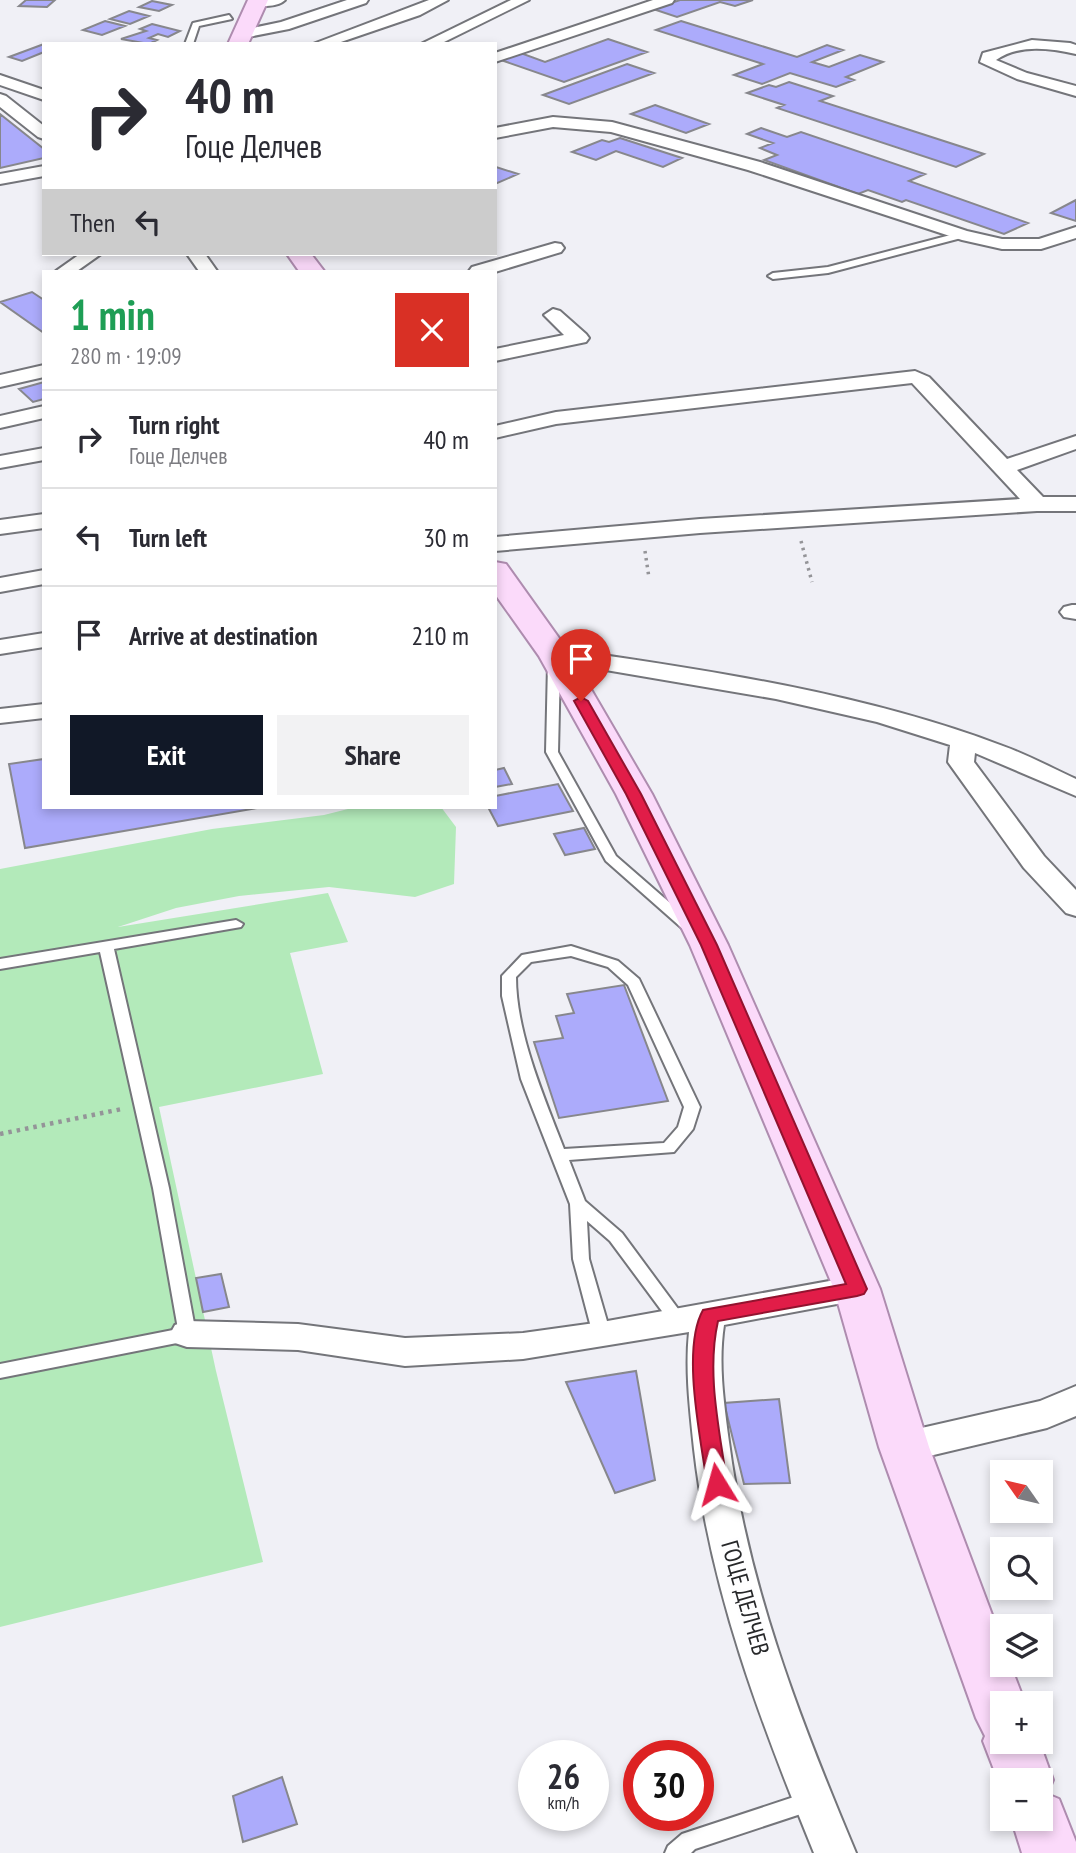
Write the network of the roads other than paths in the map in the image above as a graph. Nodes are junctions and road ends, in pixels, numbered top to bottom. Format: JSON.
{"nodes":[{"id":1,"x":278,"y":0,"type":"edge"},
{"id":2,"x":361,"y":0,"type":"edge"},
{"id":3,"x":441,"y":0,"type":"edge"},
{"id":4,"x":523,"y":0,"type":"edge"},
{"id":5,"x":667,"y":0,"type":"edge"},
{"id":6,"x":245,"y":5,"type":"edge"},
{"id":7,"x":240,"y":39,"type":"edge"},
{"id":8,"x":190,"y":42,"type":"edge"},
{"id":9,"x":219,"y":42,"type":"edge"},
{"id":10,"x":326,"y":42,"type":"edge"},
{"id":11,"x":432,"y":42,"type":"edge"},
{"id":12,"x":1076,"y":50,"type":"edge"},
{"id":13,"x":497,"y":57,"type":"edge"},
{"id":14,"x":0,"y":80,"type":"edge"},
{"id":15,"x":1076,"y":91,"type":"edge"},
{"id":16,"x":42,"y":93,"type":"edge"},
{"id":17,"x":0,"y":99,"type":"edge"},
{"id":18,"x":42,"y":132,"type":"edge"},
{"id":19,"x":497,"y":133,"type":"edge"},
{"id":20,"x":42,"y":171,"type":"edge"},
{"id":21,"x":0,"y":179,"type":"edge"},
{"id":22,"x":1076,"y":232,"type":"edge"},
{"id":23,"x":962,"y":235,"type":"junction"},
{"id":24,"x":555,"y":248,"type":"dead end"},
{"id":25,"x":89,"y":256,"type":"edge"},
{"id":26,"x":67,"y":270,"type":"edge"},
{"id":27,"x":481,"y":270,"type":"edge"},
{"id":28,"x":772,"y":276,"type":"dead end"},
{"id":29,"x":553,"y":315,"type":"dead end"},
{"id":30,"x":497,"y":355,"type":"edge"},
{"id":31,"x":42,"y":372,"type":"edge"},
{"id":32,"x":0,"y":382,"type":"edge"},
{"id":33,"x":42,"y":412,"type":"edge"},
{"id":34,"x":0,"y":422,"type":"edge"},
{"id":35,"x":497,"y":432,"type":"edge"},
{"id":36,"x":1076,"y":442,"type":"edge"},
{"id":37,"x":42,"y":454,"type":"edge"},
{"id":38,"x":0,"y":462,"type":"edge"},
{"id":39,"x":1005,"y":467,"type":"junction"},
{"id":40,"x":1037,"y":504,"type":"junction"},
{"id":41,"x":1076,"y":504,"type":"edge"},
{"id":42,"x":42,"y":521,"type":"edge"},
{"id":43,"x":0,"y":527,"type":"edge"},
{"id":44,"x":497,"y":544,"type":"edge"},
{"id":45,"x":497,"y":574,"type":"edge"},
{"id":46,"x":42,"y":577,"type":"edge"},
{"id":47,"x":0,"y":585,"type":"edge"},
{"id":48,"x":42,"y":640,"type":"edge"},
{"id":49,"x":0,"y":647,"type":"edge"},
{"id":50,"x":555,"y":655,"type":"junction"},
{"id":51,"x":42,"y":711,"type":"edge"},
{"id":52,"x":0,"y":716,"type":"edge"},
{"id":53,"x":963,"y":742,"type":"junction"},
{"id":54,"x":1076,"y":788,"type":"edge"},
{"id":55,"x":1076,"y":907,"type":"edge"},
{"id":56,"x":236,"y":924,"type":"dead end"},
{"id":57,"x":106,"y":945,"type":"junction"},
{"id":58,"x":0,"y":964,"type":"edge"},
{"id":59,"x":557,"y":1155,"type":"junction"},
{"id":60,"x":578,"y":1204,"type":"junction"},
{"id":61,"x":857,"y":1289,"type":"junction"},
{"id":62,"x":694,"y":1318,"type":"junction"},
{"id":63,"x":187,"y":1334,"type":"junction"},
{"id":64,"x":601,"y":1335,"type":"junction"},
{"id":65,"x":0,"y":1371,"type":"edge"},
{"id":66,"x":1076,"y":1401,"type":"edge"},
{"id":67,"x":904,"y":1447,"type":"junction"},
{"id":68,"x":993,"y":1691,"type":"edge"},
{"id":69,"x":813,"y":1801,"type":"junction"},
{"id":70,"x":1043,"y":1831,"type":"edge"},
{"id":71,"x":675,"y":1853,"type":"edge"},
{"id":72,"x":835,"y":1853,"type":"edge"},
{"id":73,"x":1051,"y":1853,"type":"edge"}],
"edges":[{"from":1,"to":6,"type":"street"},
{"from":2,"to":7,"type":"street"},
{"from":3,"to":10,"type":"street"},
{"from":4,"to":11,"type":"street"},
{"from":5,"to":13,"type":"street"},
{"from":6,"to":7,"type":"main road"},
{"from":6,"to":8,"type":"lane"},
{"from":6,"to":9,"type":"main road"},
{"from":12,"to":15,"type":"street"},
{"from":14,"to":16,"type":"street"},
{"from":17,"to":18,"type":"street"},
{"from":19,"to":23,"type":"street"},
{"from":20,"to":21,"type":"street"},
{"from":22,"to":23,"type":"street"},
{"from":23,"to":28,"type":"lane"},
{"from":24,"to":27,"type":"street"},
{"from":25,"to":26,"type":"street"},
{"from":29,"to":30,"type":"street"},
{"from":31,"to":32,"type":"street"},
{"from":33,"to":34,"type":"street"},
{"from":35,"to":39,"type":"street"},
{"from":36,"to":39,"type":"street"},
{"from":37,"to":38,"type":"street"},
{"from":39,"to":40,"type":"street"},
{"from":40,"to":41,"type":"street"},
{"from":40,"to":44,"type":"street"},
{"from":42,"to":43,"type":"street"},
{"from":45,"to":50,"type":"main road"},
{"from":46,"to":47,"type":"street"},
{"from":48,"to":49,"type":"street"},
{"from":50,"to":53,"type":"street"},
{"from":50,"to":61,"type":"main road"},
{"from":51,"to":52,"type":"street"},
{"from":53,"to":54,"type":"street"},
{"from":53,"to":55,"type":"street"},
{"from":56,"to":57,"type":"lane"},
{"from":57,"to":58,"type":"lane"},
{"from":57,"to":63,"type":"lane"},
{"from":59,"to":59,"type":"lane"},
{"from":59,"to":60,"type":"lane"},
{"from":60,"to":62,"type":"lane"},
{"from":60,"to":64,"type":"lane"},
{"from":61,"to":62,"type":"street"},
{"from":61,"to":67,"type":"main road"},
{"from":62,"to":64,"type":"street"},
{"from":62,"to":69,"type":"street","name":"ГОЦЕ ДЕЛЧЕВ"},
{"from":63,"to":64,"type":"street"},
{"from":63,"to":65,"type":"lane"},
{"from":66,"to":67,"type":"street"},
{"from":67,"to":68,"type":"main road"},
{"from":69,"to":71,"type":"lane"},
{"from":69,"to":72,"type":"street","name":"ГОЦЕ ДЕЛЧЕВ"},
{"from":70,"to":73,"type":"main road"}]}
